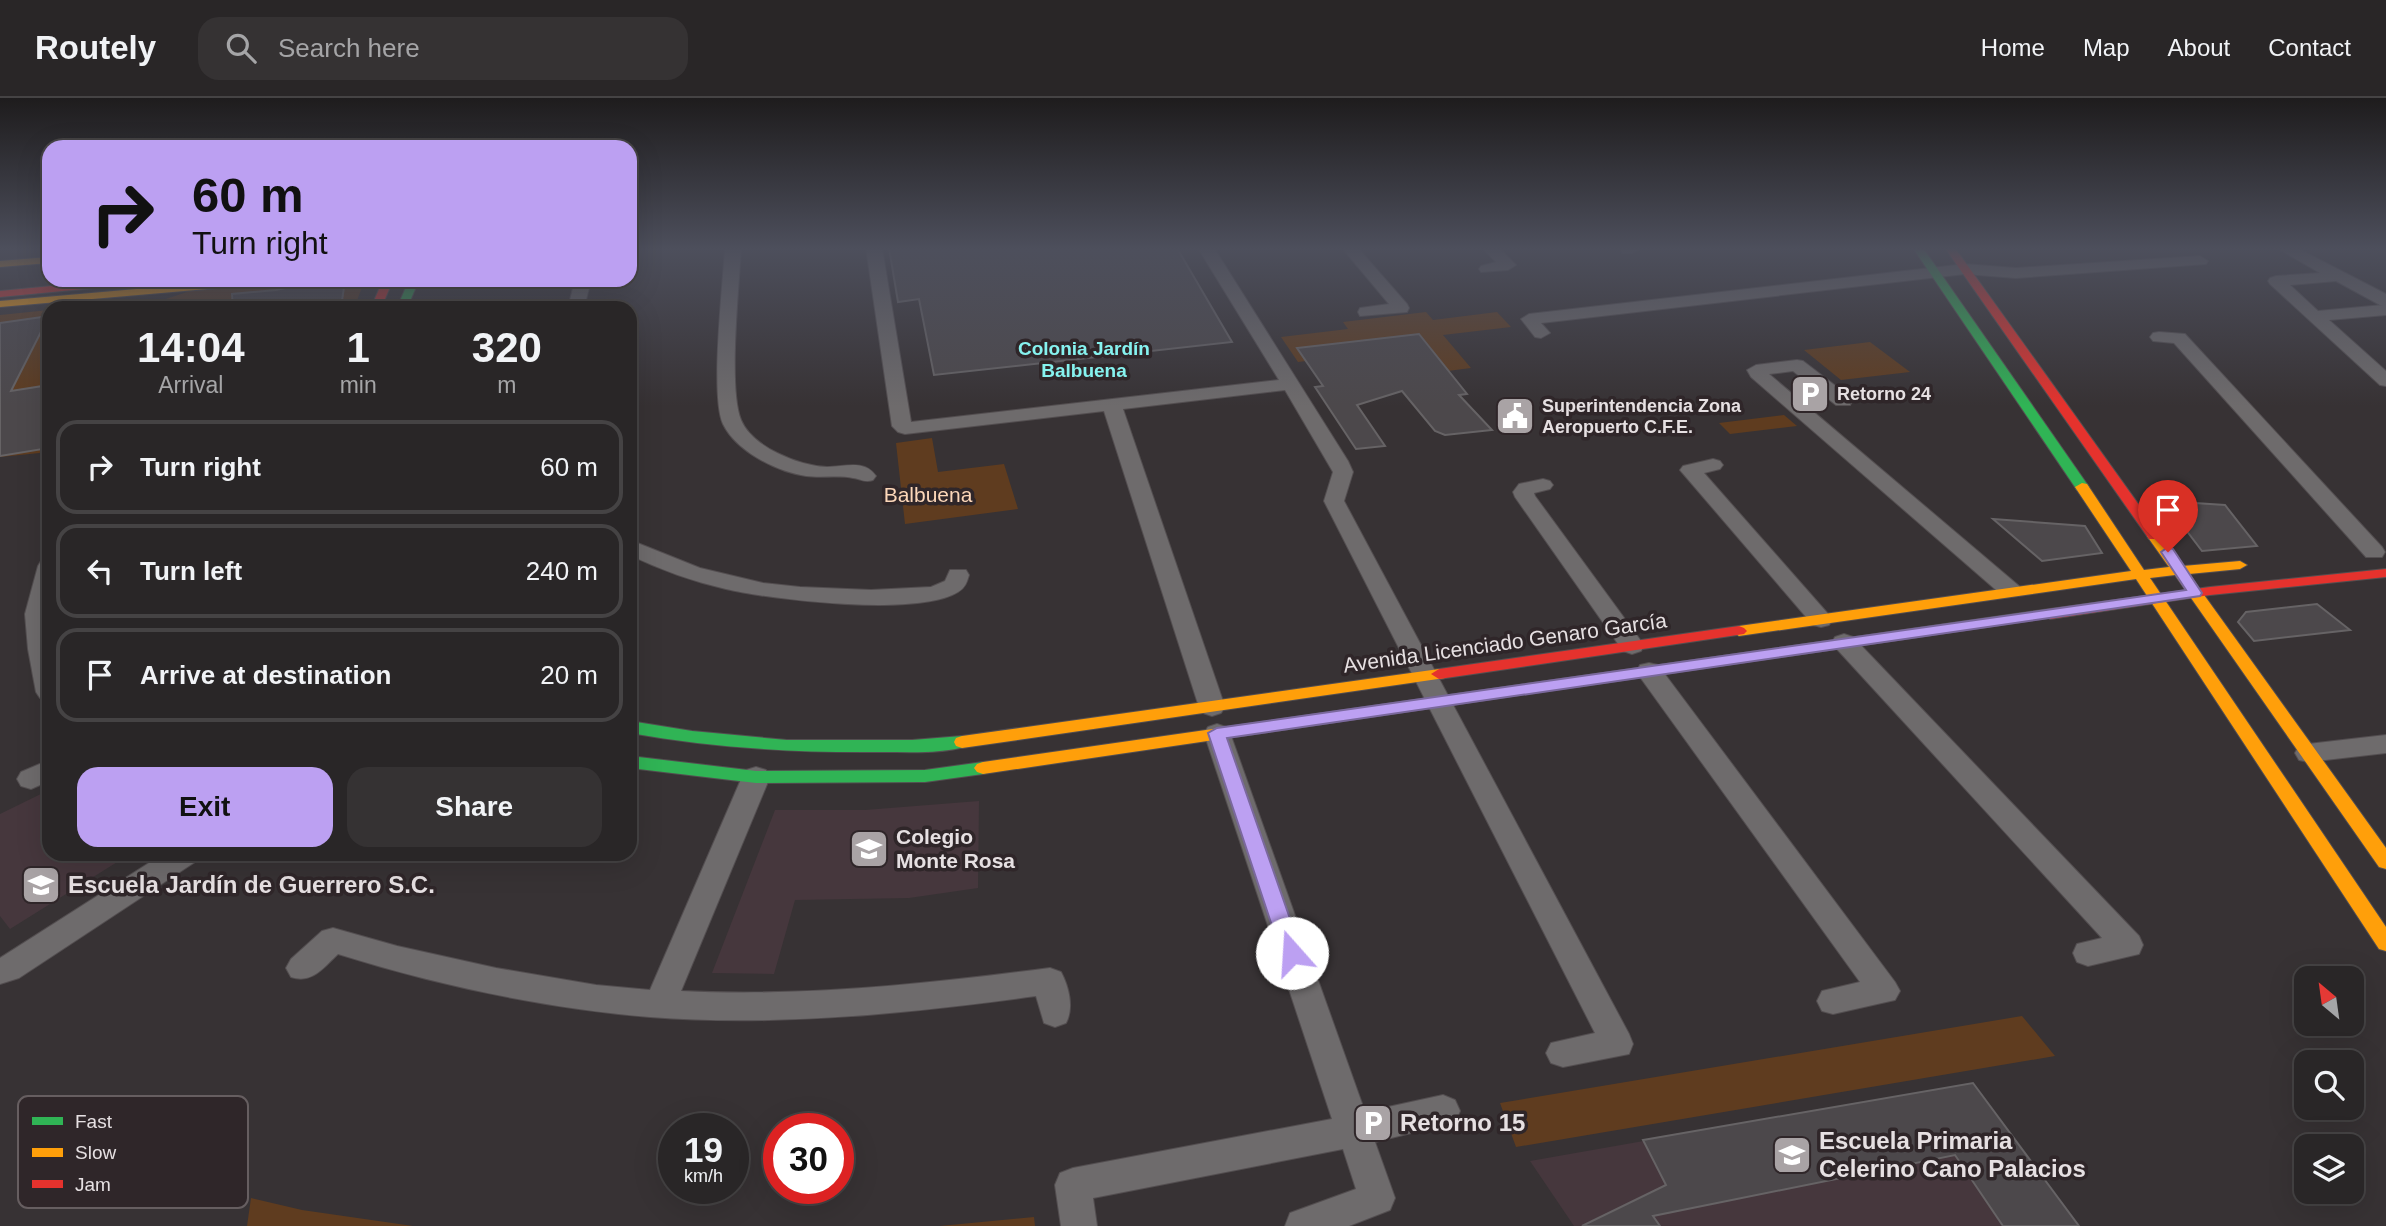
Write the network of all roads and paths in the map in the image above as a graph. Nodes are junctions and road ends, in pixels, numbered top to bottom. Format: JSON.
{"nodes":[{"id":1,"x":39,"y":301,"type":"edge"},
{"id":2,"x":731,"y":301,"type":"edge"},
{"id":3,"x":882,"y":301,"type":"edge"},
{"id":4,"x":1239,"y":301,"type":"edge"},
{"id":5,"x":1396,"y":301,"type":"edge"},
{"id":6,"x":1691,"y":301,"type":"edge"},
{"id":7,"x":1954,"y":301,"type":"edge"},
{"id":8,"x":1988,"y":301,"type":"edge"},
{"id":9,"x":2297,"y":301,"type":"edge"},
{"id":10,"x":0,"y":304,"type":"edge"},
{"id":11,"x":2386,"y":310,"type":"edge"},
{"id":12,"x":1366,"y":313,"type":"dead end"},
{"id":13,"x":2314,"y":316,"type":"junction"},
{"id":14,"x":1541,"y":333,"type":"dead end"},
{"id":15,"x":2159,"y":337,"type":"dead end"},
{"id":16,"x":2386,"y":381,"type":"edge"},
{"id":17,"x":1291,"y":384,"type":"junction"},
{"id":18,"x":1112,"y":405,"type":"junction"},
{"id":19,"x":1799,"y":408,"type":"dead end"},
{"id":20,"x":1713,"y":465,"type":"dead end"},
{"id":21,"x":866,"y":476,"type":"dead end"},
{"id":22,"x":1544,"y":485,"type":"dead end"},
{"id":23,"x":2374,"y":552,"type":"edge"},
{"id":24,"x":637,"y":558,"type":"edge"},
{"id":25,"x":2250,"y":564,"type":"dead end"},
{"id":26,"x":2181,"y":570,"type":"junction"},
{"id":27,"x":2386,"y":573,"type":"edge"},
{"id":28,"x":2140,"y":574,"type":"junction"},
{"id":29,"x":958,"y":575,"type":"dead end"},
{"id":30,"x":2011,"y":591,"type":"junction"},
{"id":31,"x":2195,"y":593,"type":"junction"},
{"id":32,"x":2158,"y":599,"type":"junction"},
{"id":33,"x":1821,"y":620,"type":"junction"},
{"id":34,"x":42,"y":624,"type":"edge"},
{"id":35,"x":1844,"y":642,"type":"junction"},
{"id":36,"x":1632,"y":646,"type":"junction"},
{"id":37,"x":42,"y":659,"type":"edge"},
{"id":38,"x":1649,"y":671,"type":"junction"},
{"id":39,"x":1423,"y":675,"type":"junction"},
{"id":40,"x":1440,"y":700,"type":"junction"},
{"id":41,"x":1212,"y":707,"type":"junction"},
{"id":42,"x":637,"y":728,"type":"edge"},
{"id":43,"x":1217,"y":733,"type":"junction"},
{"id":44,"x":1006,"y":736,"type":"junction"},
{"id":45,"x":2386,"y":744,"type":"edge"},
{"id":46,"x":2308,"y":753,"type":"junction"},
{"id":47,"x":637,"y":763,"type":"edge"},
{"id":48,"x":1009,"y":764,"type":"junction"},
{"id":49,"x":756,"y":777,"type":"junction"},
{"id":50,"x":173,"y":861,"type":"edge"},
{"id":51,"x":2386,"y":862,"type":"edge"},
{"id":52,"x":2386,"y":943,"type":"edge"},
{"id":53,"x":2088,"y":953,"type":"dead end"},
{"id":54,"x":302,"y":968,"type":"dead end"},
{"id":55,"x":0,"y":971,"type":"edge"},
{"id":56,"x":1833,"y":1001,"type":"dead end"},
{"id":57,"x":660,"y":1003,"type":"junction"},
{"id":58,"x":1055,"y":1013,"type":"dead end"},
{"id":59,"x":1563,"y":1053,"type":"dead end"},
{"id":60,"x":1443,"y":1111,"type":"dead end"},
{"id":61,"x":1353,"y":1132,"type":"junction"},
{"id":62,"x":1079,"y":1226,"type":"edge"},
{"id":63,"x":1303,"y":1226,"type":"edge"}],
"edges":[{"from":1,"to":10,"type":"street"},
{"from":2,"to":21,"type":"street"},
{"from":3,"to":18,"type":"street"},
{"from":4,"to":17,"type":"street"},
{"from":5,"to":12,"type":"street"},
{"from":6,"to":14,"type":"street"},
{"from":7,"to":28,"type":"street"},
{"from":8,"to":26,"type":"street"},
{"from":9,"to":13,"type":"street"},
{"from":11,"to":13,"type":"street"},
{"from":13,"to":16,"type":"street"},
{"from":15,"to":23,"type":"street"},
{"from":17,"to":18,"type":"street"},
{"from":17,"to":39,"type":"street"},
{"from":18,"to":41,"type":"street"},
{"from":19,"to":30,"type":"street"},
{"from":20,"to":33,"type":"street"},
{"from":22,"to":36,"type":"street"},
{"from":24,"to":29,"type":"street"},
{"from":25,"to":26,"type":"street","name":"Avenida Licenciado Genaro García"},
{"from":26,"to":28,"type":"street","name":"Avenida Licenciado Genaro García"},
{"from":26,"to":31,"type":"street"},
{"from":27,"to":31,"type":"street"},
{"from":28,"to":30,"type":"street","name":"Avenida Licenciado Genaro García"},
{"from":28,"to":32,"type":"street"},
{"from":30,"to":33,"type":"street","name":"Avenida Licenciado Genaro García"},
{"from":31,"to":32,"type":"street"},
{"from":31,"to":46,"type":"street"},
{"from":32,"to":35,"type":"street"},
{"from":32,"to":52,"type":"street"},
{"from":33,"to":36,"type":"street","name":"Avenida Licenciado Genaro García"},
{"from":34,"to":37,"type":"street"},
{"from":35,"to":38,"type":"street"},
{"from":35,"to":53,"type":"street"},
{"from":36,"to":39,"type":"street","name":"Avenida Licenciado Genaro García"},
{"from":38,"to":40,"type":"street"},
{"from":38,"to":56,"type":"street"},
{"from":39,"to":40,"type":"street"},
{"from":39,"to":41,"type":"street","name":"Avenida Licenciado Genaro García"},
{"from":40,"to":43,"type":"street"},
{"from":40,"to":59,"type":"street"},
{"from":41,"to":44,"type":"street","name":"Avenida Licenciado Genaro García"},
{"from":42,"to":44,"type":"street","name":"Avenida Licenciado Genaro García"},
{"from":43,"to":48,"type":"street"},
{"from":43,"to":61,"type":"street"},
{"from":44,"to":48,"type":"street"},
{"from":45,"to":46,"type":"street"},
{"from":46,"to":51,"type":"street"},
{"from":47,"to":49,"type":"street"},
{"from":48,"to":49,"type":"street"},
{"from":49,"to":57,"type":"street"},
{"from":50,"to":55,"type":"street"},
{"from":54,"to":57,"type":"street"},
{"from":57,"to":58,"type":"street"},
{"from":60,"to":61,"type":"street"},
{"from":61,"to":62,"type":"street"},
{"from":61,"to":63,"type":"street"}]}
